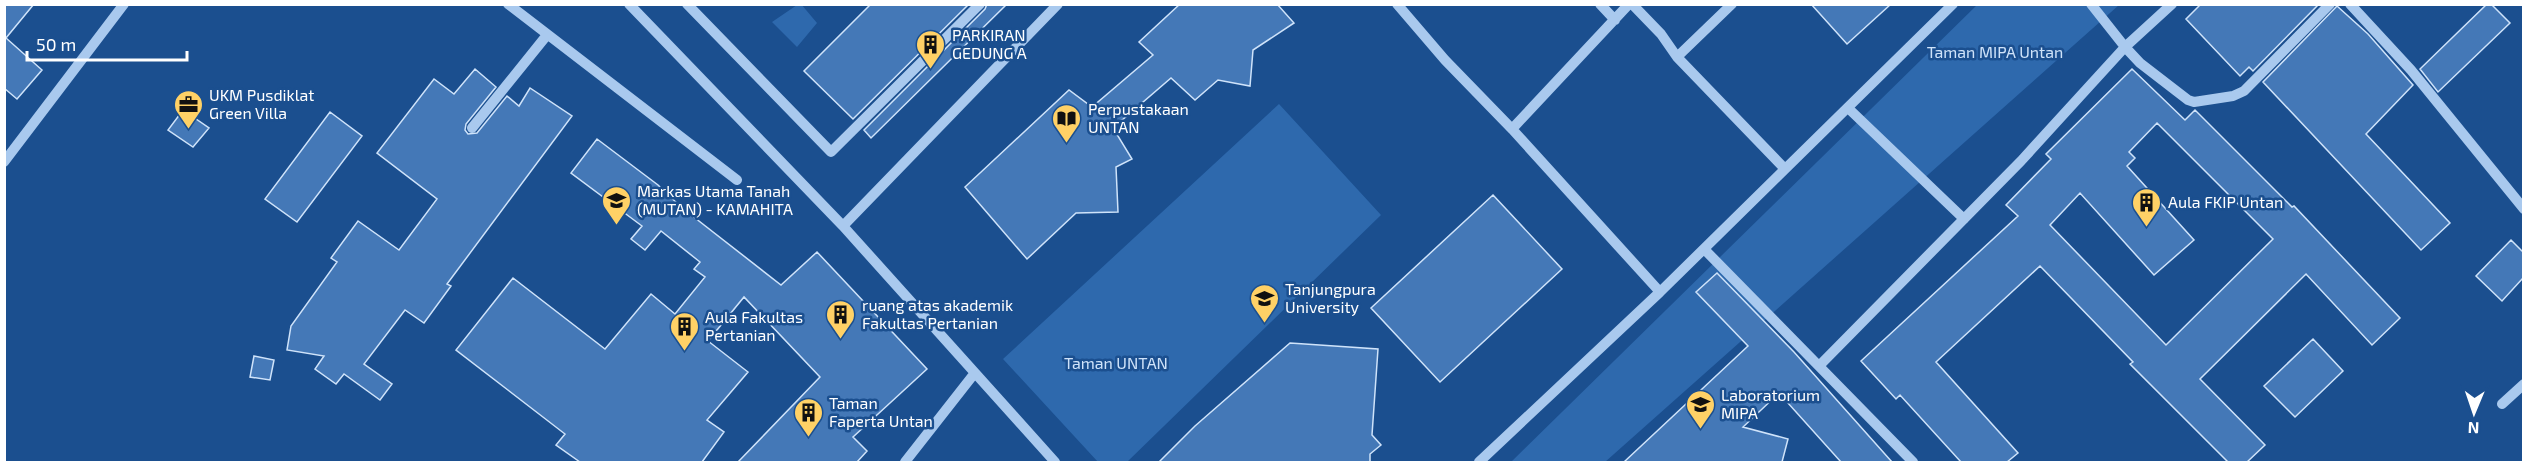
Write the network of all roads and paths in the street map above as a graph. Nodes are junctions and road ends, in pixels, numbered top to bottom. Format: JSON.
{"nodes":[{"id":1,"x":124,"y":4,"type":"edge"},
{"id":2,"x":508,"y":4,"type":"edge"},
{"id":3,"x":629,"y":4,"type":"edge"},
{"id":4,"x":687,"y":4,"type":"edge"},
{"id":5,"x":980,"y":4,"type":"edge"},
{"id":6,"x":1058,"y":4,"type":"edge"},
{"id":7,"x":1397,"y":4,"type":"edge"},
{"id":8,"x":1600,"y":4,"type":"edge"},
{"id":9,"x":1631,"y":4,"type":"edge"},
{"id":10,"x":1732,"y":4,"type":"edge"},
{"id":11,"x":1953,"y":4,"type":"edge"},
{"id":12,"x":2091,"y":4,"type":"edge"},
{"id":13,"x":2172,"y":4,"type":"edge"},
{"id":14,"x":2330,"y":4,"type":"edge"},
{"id":15,"x":2350,"y":4,"type":"edge"},
{"id":16,"x":1615,"y":20,"type":"junction"},
{"id":17,"x":547,"y":35,"type":"junction"},
{"id":18,"x":2125,"y":47,"type":"junction"},
{"id":19,"x":1677,"y":57,"type":"junction"},
{"id":20,"x":1848,"y":108,"type":"junction"},
{"id":21,"x":472,"y":128,"type":"dead end"},
{"id":22,"x":1512,"y":129,"type":"junction"},
{"id":23,"x":4,"y":162,"type":"edge"},
{"id":24,"x":1785,"y":169,"type":"junction"},
{"id":25,"x":737,"y":180,"type":"dead end"},
{"id":26,"x":2523,"y":209,"type":"edge"},
{"id":27,"x":1964,"y":219,"type":"junction"},
{"id":28,"x":843,"y":225,"type":"junction"},
{"id":29,"x":1704,"y":249,"type":"junction"},
{"id":30,"x":1660,"y":292,"type":"junction"},
{"id":31,"x":1819,"y":366,"type":"junction"},
{"id":32,"x":974,"y":374,"type":"junction"},
{"id":33,"x":2523,"y":384,"type":"edge"},
{"id":34,"x":2502,"y":404,"type":"dead end"},
{"id":35,"x":904,"y":462,"type":"edge"},
{"id":36,"x":1055,"y":462,"type":"edge"},
{"id":37,"x":1479,"y":462,"type":"edge"},
{"id":38,"x":1913,"y":462,"type":"edge"}],
"edges":[{"from":1,"to":23,"type":"lane"},
{"from":2,"to":17,"type":"lane"},
{"from":3,"to":28,"type":"lane"},
{"from":4,"to":5,"type":"lane"},
{"from":6,"to":28,"type":"lane"},
{"from":7,"to":22,"type":"lane"},
{"from":8,"to":16,"type":"lane"},
{"from":9,"to":16,"type":"lane"},
{"from":9,"to":19,"type":"lane"},
{"from":10,"to":19,"type":"lane"},
{"from":11,"to":20,"type":"lane"},
{"from":12,"to":18,"type":"lane"},
{"from":13,"to":18,"type":"lane"},
{"from":14,"to":18,"type":"lane"},
{"from":15,"to":26,"type":"lane"},
{"from":16,"to":22,"type":"lane"},
{"from":17,"to":21,"type":"lane"},
{"from":17,"to":25,"type":"lane"},
{"from":18,"to":27,"type":"lane"},
{"from":19,"to":24,"type":"lane"},
{"from":20,"to":24,"type":"lane"},
{"from":20,"to":27,"type":"lane"},
{"from":22,"to":30,"type":"lane"},
{"from":24,"to":29,"type":"lane"},
{"from":27,"to":31,"type":"lane"},
{"from":28,"to":32,"type":"lane"},
{"from":29,"to":30,"type":"lane"},
{"from":29,"to":31,"type":"lane"},
{"from":30,"to":37,"type":"lane"},
{"from":31,"to":38,"type":"lane"},
{"from":32,"to":35,"type":"lane"},
{"from":32,"to":36,"type":"lane"},
{"from":33,"to":34,"type":"lane"}]}
